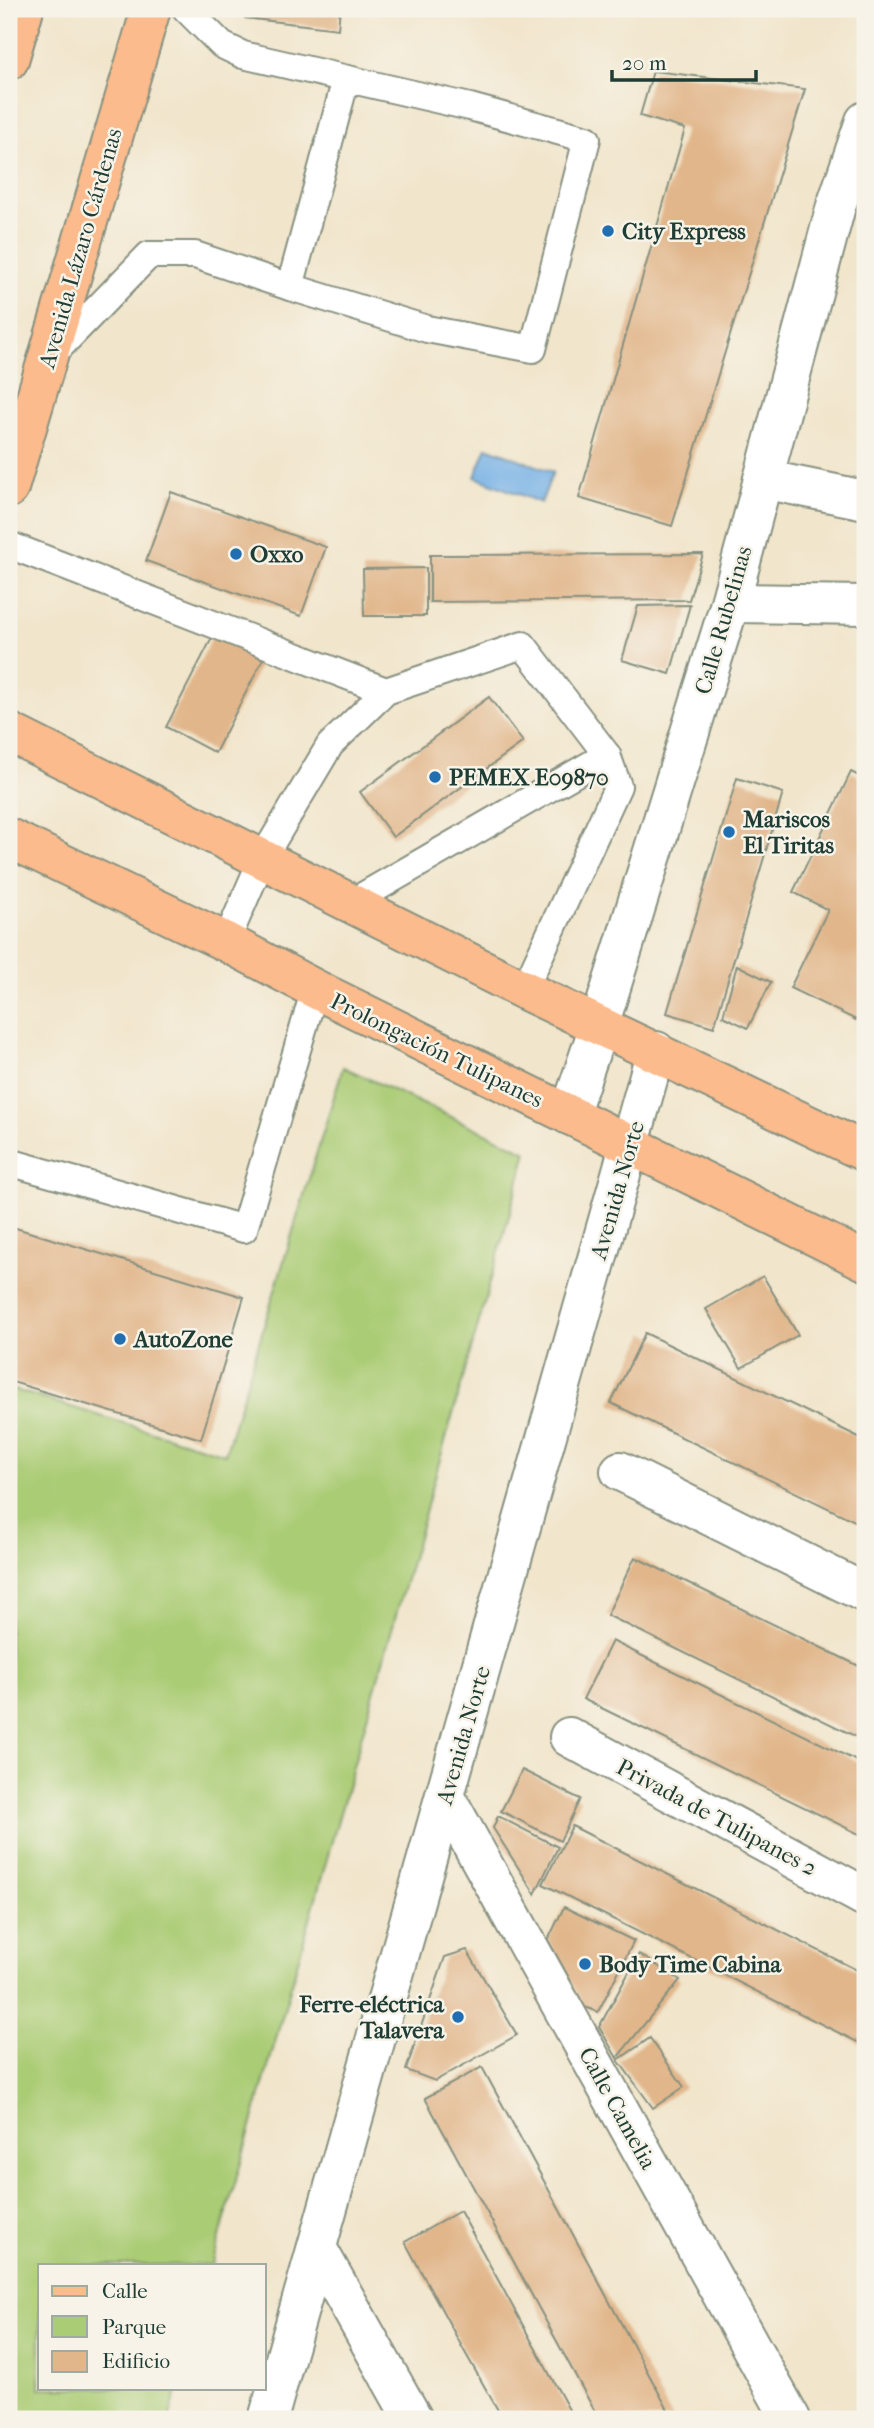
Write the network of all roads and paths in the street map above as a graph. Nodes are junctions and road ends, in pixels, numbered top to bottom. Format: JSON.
{"nodes":[{"id":1,"x":24,"y":9,"type":"edge"},
{"id":2,"x":151,"y":9,"type":"edge"},
{"id":3,"x":186,"y":9,"type":"edge"},
{"id":4,"x":9,"y":60,"type":"edge"},
{"id":5,"x":346,"y":79,"type":"junction"},
{"id":6,"x":865,"y":121,"type":"edge"},
{"id":7,"x":851,"y":210,"type":"edge"},
{"id":8,"x":290,"y":287,"type":"junction"},
{"id":9,"x":48,"y":358,"type":"junction"},
{"id":10,"x":763,"y":479,"type":"junction"},
{"id":11,"x":9,"y":488,"type":"edge"},
{"id":12,"x":865,"y":500,"type":"edge"},
{"id":13,"x":9,"y":545,"type":"edge"},
{"id":14,"x":730,"y":603,"type":"junction"},
{"id":15,"x":865,"y":605,"type":"edge"},
{"id":16,"x":386,"y":691,"type":"junction"},
{"id":17,"x":9,"y":732,"type":"edge"},
{"id":18,"x":607,"y":755,"type":"junction"},
{"id":19,"x":9,"y":838,"type":"edge"},
{"id":20,"x":261,"y":859,"type":"junction"},
{"id":21,"x":349,"y":904,"type":"junction"},
{"id":22,"x":226,"y":942,"type":"junction"},
{"id":23,"x":315,"y":989,"type":"junction"},
{"id":24,"x":524,"y":990,"type":"junction"},
{"id":25,"x":599,"y":1026,"type":"junction"},
{"id":26,"x":656,"y":1051,"type":"junction"},
{"id":27,"x":569,"y":1115,"type":"junction"},
{"id":28,"x":630,"y":1146,"type":"junction"},
{"id":29,"x":865,"y":1152,"type":"edge"},
{"id":30,"x":9,"y":1162,"type":"edge"},
{"id":31,"x":865,"y":1261,"type":"edge"},
{"id":32,"x":620,"y":1471,"type":"dead end"},
{"id":33,"x":865,"y":1593,"type":"edge"},
{"id":34,"x":569,"y":1737,"type":"dead end"},
{"id":35,"x":445,"y":1796,"type":"junction"},
{"id":36,"x":865,"y":1897,"type":"edge"},
{"id":37,"x":317,"y":2248,"type":"junction"},
{"id":38,"x":268,"y":2419,"type":"edge"},
{"id":39,"x":413,"y":2419,"type":"edge"},
{"id":40,"x":791,"y":2419,"type":"edge"}],
"edges":[{"from":1,"to":4,"type":"main road"},
{"from":2,"to":9,"type":"main road","name":"Avenida Lázaro Cárdenas"},
{"from":3,"to":5,"type":"lane"},
{"from":5,"to":8,"type":"lane"},
{"from":5,"to":8,"type":"lane"},
{"from":6,"to":7,"type":"street","name":"Calle Rubelinas"},
{"from":7,"to":10,"type":"street","name":"Calle Rubelinas"},
{"from":8,"to":9,"type":"lane"},
{"from":9,"to":11,"type":"main road","name":"Avenida Lázaro Cárdenas"},
{"from":10,"to":12,"type":"street"},
{"from":10,"to":14,"type":"street","name":"Calle Rubelinas"},
{"from":13,"to":16,"type":"lane"},
{"from":14,"to":15,"type":"street"},
{"from":14,"to":25,"type":"street","name":"Calle Rubelinas"},
{"from":16,"to":18,"type":"lane"},
{"from":16,"to":20,"type":"lane"},
{"from":17,"to":20,"type":"main road"},
{"from":18,"to":21,"type":"lane"},
{"from":18,"to":24,"type":"lane"},
{"from":19,"to":22,"type":"main road","name":"Prolongación Tulipanes"},
{"from":20,"to":21,"type":"main road"},
{"from":20,"to":22,"type":"lane"},
{"from":21,"to":24,"type":"main road"},
{"from":22,"to":23,"type":"main road","name":"Prolongación Tulipanes"},
{"from":23,"to":27,"type":"main road","name":"Prolongación Tulipanes"},
{"from":23,"to":30,"type":"lane"},
{"from":24,"to":25,"type":"main road"},
{"from":25,"to":26,"type":"main road"},
{"from":25,"to":27,"type":"street","name":"Calle Rubelinas"},
{"from":26,"to":28,"type":"street","name":"Avenida Norte"},
{"from":26,"to":29,"type":"main road"},
{"from":27,"to":28,"type":"main road","name":"Prolongación Tulipanes"},
{"from":28,"to":31,"type":"main road","name":"Prolongación Tulipanes"},
{"from":28,"to":35,"type":"street","name":"Avenida Norte"},
{"from":32,"to":33,"type":"street"},
{"from":34,"to":36,"type":"street","name":"Privada de Tulipanes 2"},
{"from":35,"to":37,"type":"street","name":"Avenida Norte"},
{"from":35,"to":40,"type":"street","name":"Calle Camelia"},
{"from":37,"to":38,"type":"street","name":"Avenida Norte"},
{"from":37,"to":39,"type":"street"}]}
